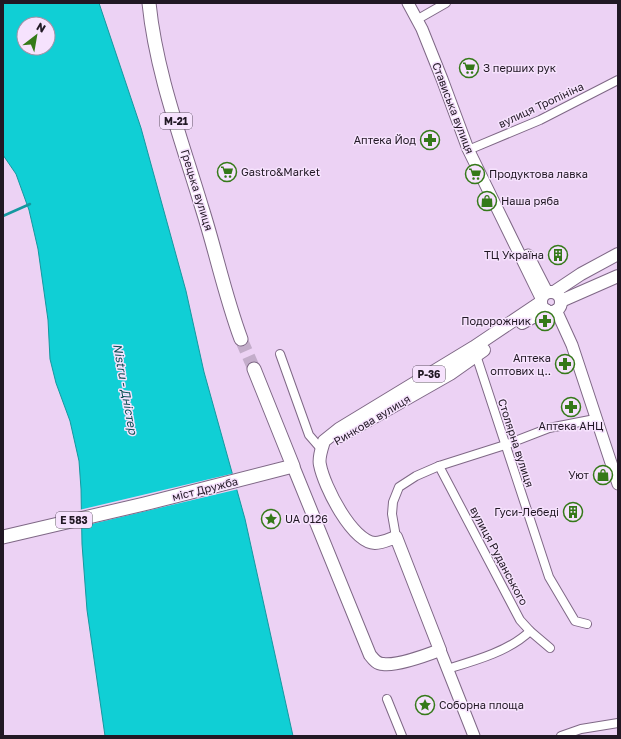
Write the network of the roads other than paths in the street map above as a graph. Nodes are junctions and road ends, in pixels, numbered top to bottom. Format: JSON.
{"nodes":[{"id":1,"x":149,"y":3,"type":"edge"},
{"id":2,"x":408,"y":3,"type":"edge"},
{"id":3,"x":415,"y":3,"type":"edge"},
{"id":4,"x":446,"y":3,"type":"edge"},
{"id":5,"x":420,"y":18,"type":"junction"},
{"id":6,"x":618,"y":80,"type":"edge"},
{"id":7,"x":473,"y":148,"type":"junction"},
{"id":8,"x":618,"y":254,"type":"edge"},
{"id":9,"x":618,"y":276,"type":"edge"},
{"id":10,"x":549,"y":301,"type":"junction"},
{"id":11,"x":242,"y":339,"type":"tunnel mouth"},
{"id":12,"x":475,"y":351,"type":"junction"},
{"id":13,"x":280,"y":354,"type":"dead end"},
{"id":14,"x":254,"y":369,"type":"tunnel mouth"},
{"id":15,"x":595,"y":419,"type":"junction"},
{"id":16,"x":505,"y":444,"type":"junction"},
{"id":17,"x":322,"y":450,"type":"junction"},
{"id":18,"x":293,"y":466,"type":"junction"},
{"id":19,"x":439,"y":466,"type":"junction"},
{"id":20,"x":618,"y":484,"type":"edge"},
{"id":21,"x":3,"y":537,"type":"edge"},
{"id":22,"x":396,"y":537,"type":"junction"},
{"id":23,"x":587,"y":624,"type":"dead end"},
{"id":24,"x":530,"y":630,"type":"junction"},
{"id":25,"x":550,"y":648,"type":"dead end"},
{"id":26,"x":440,"y":650,"type":"junction"},
{"id":27,"x":447,"y":669,"type":"junction"},
{"id":28,"x":386,"y":699,"type":"dead end"},
{"id":29,"x":618,"y":723,"type":"edge"},
{"id":30,"x":402,"y":736,"type":"edge"},
{"id":31,"x":474,"y":736,"type":"edge"},
{"id":32,"x":561,"y":736,"type":"edge"}],
"edges":[{"from":1,"to":11,"type":"highway","name":"Грецька вулиця","number":"М-21"},
{"from":2,"to":5,"type":"main road","name":"Стависька вулиця"},
{"from":3,"to":5,"type":"main road","name":"Стависька вулиця"},
{"from":4,"to":5,"type":"street"},
{"from":5,"to":7,"type":"main road","name":"Стависька вулиця"},
{"from":5,"to":10,"type":"main road","name":"Стависька вулиця"},
{"from":6,"to":7,"type":"street","name":"вулиця Тропініна"},
{"from":7,"to":10,"type":"main road","name":"Стависька вулиця"},
{"from":8,"to":10,"type":"main road","name":"Ринкова вулиця","number":"Р-36"},
{"from":9,"to":10,"type":"main road","name":"Ринкова вулиця","number":"Р-36"},
{"from":10,"to":12,"type":"main road","name":"Ринкова вулиця","number":"Р-36"},
{"from":10,"to":15,"type":"main road","name":"Стависька вулиця"},
{"from":12,"to":16,"type":"street","name":"Столярна вулиця"},
{"from":12,"to":17,"type":"main road","name":"Ринкова вулиця","number":"Р-36"},
{"from":13,"to":17,"type":"street"},
{"from":14,"to":18,"type":"highway"},
{"from":15,"to":16,"type":"street"},
{"from":15,"to":20,"type":"main road","name":"Стависька вулиця"},
{"from":16,"to":19,"type":"street"},
{"from":16,"to":23,"type":"street","name":"Столярна вулиця"},
{"from":17,"to":22,"type":"main road"},
{"from":18,"to":21,"type":"highway","name":"міст Дружба","number":"E 583"},
{"from":18,"to":26,"type":"main road"},
{"from":19,"to":22,"type":"street"},
{"from":19,"to":24,"type":"street","name":"вулиця Руданського"},
{"from":22,"to":26,"type":"main road"},
{"from":24,"to":25,"type":"street","name":"вулиця Руданського"},
{"from":24,"to":27,"type":"street"},
{"from":26,"to":27,"type":"main road"},
{"from":27,"to":31,"type":"main road"},
{"from":28,"to":30,"type":"street"},
{"from":29,"to":32,"type":"street"}]}
